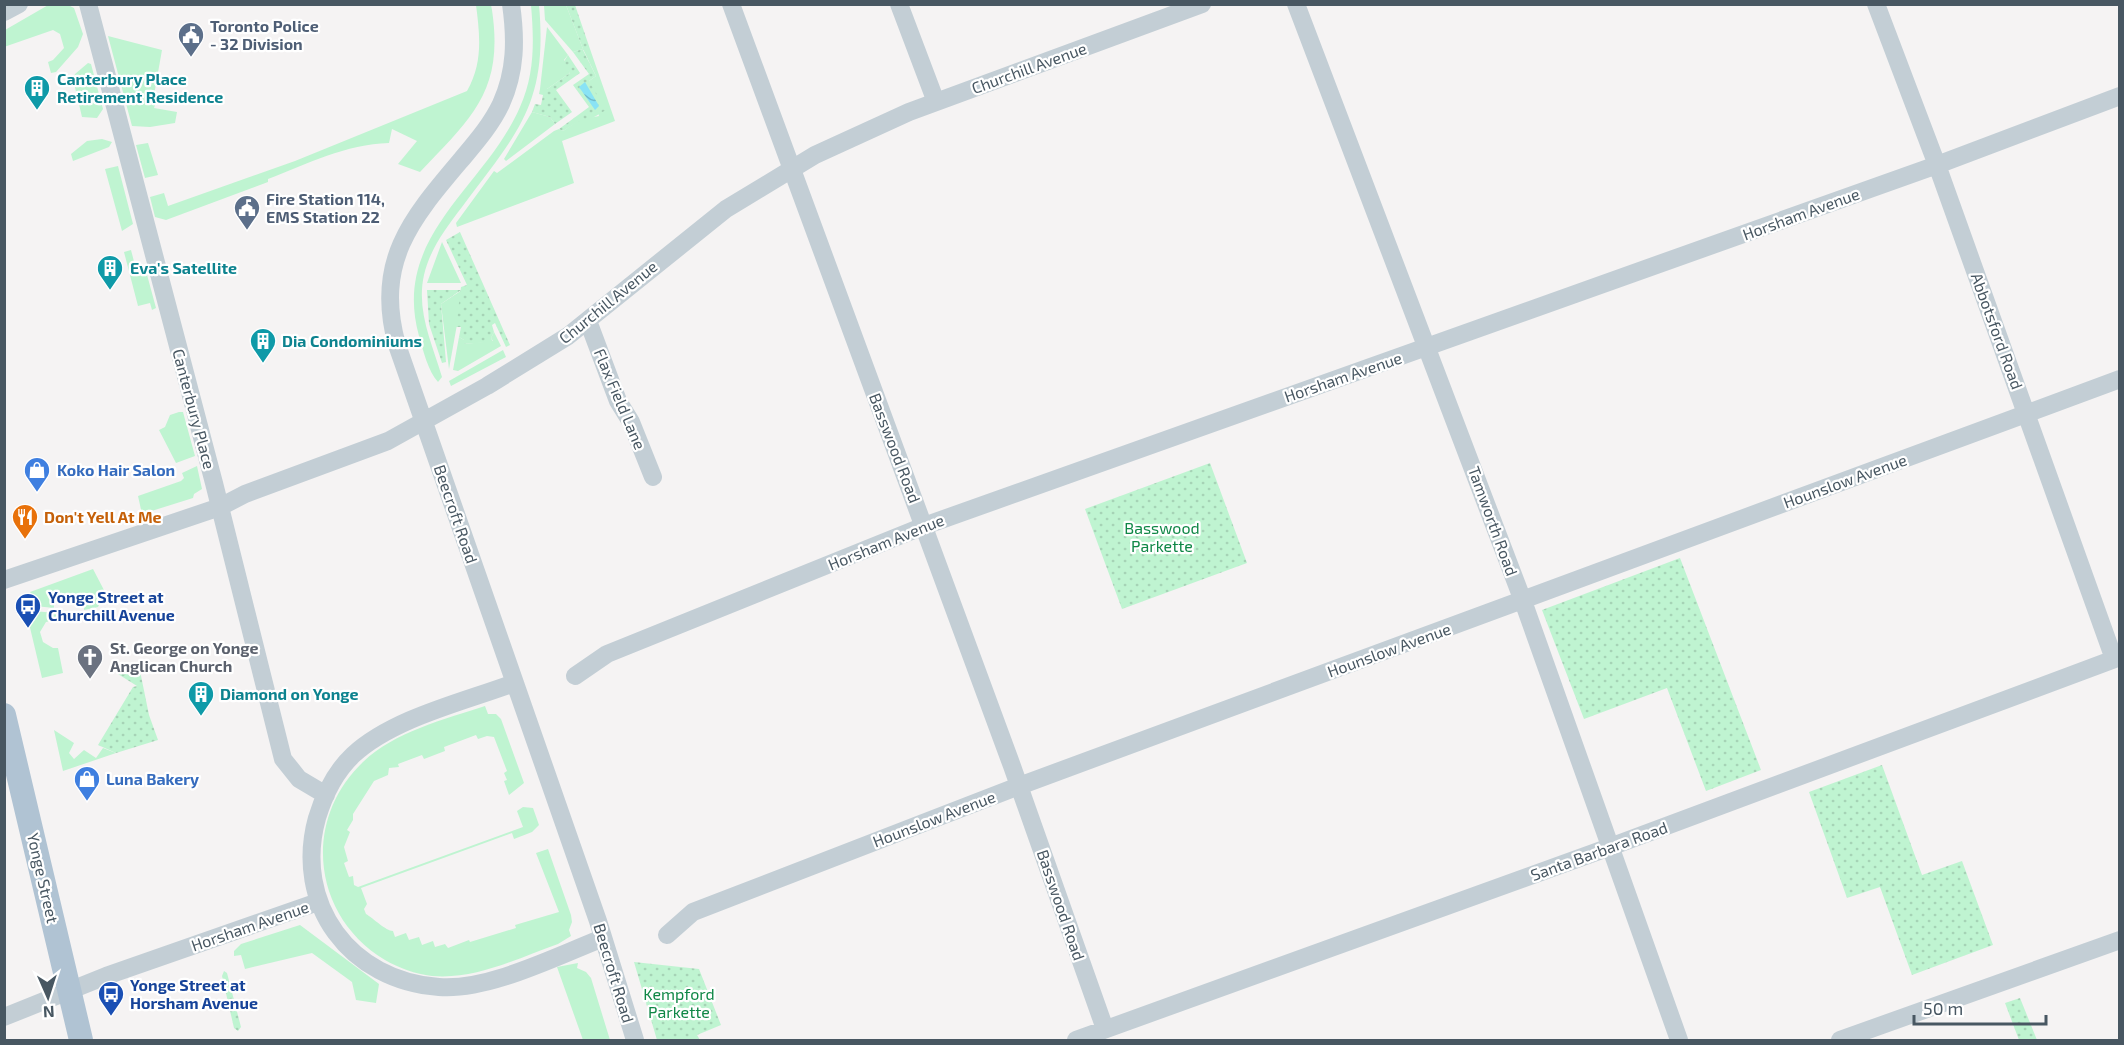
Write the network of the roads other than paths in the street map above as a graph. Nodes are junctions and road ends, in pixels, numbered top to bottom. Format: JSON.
{"nodes":[{"id":1,"x":19,"y":4,"type":"edge"},
{"id":2,"x":88,"y":4,"type":"edge"},
{"id":3,"x":511,"y":4,"type":"edge"},
{"id":4,"x":731,"y":4,"type":"edge"},
{"id":5,"x":899,"y":4,"type":"edge"},
{"id":6,"x":1202,"y":4,"type":"edge"},
{"id":7,"x":1296,"y":4,"type":"edge"},
{"id":8,"x":1876,"y":4,"type":"edge"},
{"id":9,"x":4,"y":12,"type":"edge"},
{"id":10,"x":2120,"y":96,"type":"edge"},
{"id":11,"x":936,"y":102,"type":"junction"},
{"id":12,"x":1937,"y":165,"type":"junction"},
{"id":13,"x":790,"y":168,"type":"junction"},
{"id":14,"x":588,"y":321,"type":"junction"},
{"id":15,"x":1428,"y":348,"type":"junction"},
{"id":16,"x":2120,"y":379,"type":"edge"},
{"id":17,"x":2027,"y":413,"type":"junction"},
{"id":18,"x":424,"y":421,"type":"junction"},
{"id":19,"x":653,"y":477,"type":"dead end"},
{"id":20,"x":220,"y":507,"type":"junction"},
{"id":21,"x":924,"y":526,"type":"junction"},
{"id":22,"x":4,"y":580,"type":"edge"},
{"id":23,"x":1522,"y":601,"type":"junction"},
{"id":24,"x":2117,"y":658,"type":"edge"},
{"id":25,"x":575,"y":676,"type":"dead end"},
{"id":26,"x":514,"y":683,"type":"junction"},
{"id":27,"x":4,"y":715,"type":"edge"},
{"id":28,"x":1019,"y":786,"type":"junction"},
{"id":29,"x":326,"y":795,"type":"junction"},
{"id":30,"x":1610,"y":848,"type":"junction"},
{"id":31,"x":318,"y":902,"type":"junction"},
{"id":32,"x":667,"y":935,"type":"dead end"},
{"id":33,"x":603,"y":938,"type":"junction"},
{"id":34,"x":2120,"y":940,"type":"edge"},
{"id":35,"x":69,"y":991,"type":"junction"},
{"id":36,"x":4,"y":1017,"type":"edge"},
{"id":37,"x":1104,"y":1029,"type":"junction"},
{"id":38,"x":81,"y":1041,"type":"edge"},
{"id":39,"x":635,"y":1041,"type":"edge"},
{"id":40,"x":1076,"y":1041,"type":"edge"},
{"id":41,"x":1679,"y":1041,"type":"edge"},
{"id":42,"x":1840,"y":1041,"type":"edge"}],
"edges":[{"from":1,"to":9,"type":"street"},
{"from":2,"to":20,"type":"street","name":"Canterbury Place"},
{"from":3,"to":18,"type":"street","name":"Beecroft Road"},
{"from":4,"to":13,"type":"street","name":"Basswood Road"},
{"from":5,"to":11,"type":"street"},
{"from":6,"to":11,"type":"street","name":"Churchill Avenue"},
{"from":7,"to":15,"type":"street","name":"Tamworth Road"},
{"from":8,"to":12,"type":"street","name":"Abbotsford Road"},
{"from":10,"to":12,"type":"street","name":"Horsham Avenue"},
{"from":11,"to":13,"type":"street","name":"Churchill Avenue"},
{"from":12,"to":15,"type":"street","name":"Horsham Avenue"},
{"from":12,"to":17,"type":"street","name":"Abbotsford Road"},
{"from":13,"to":14,"type":"street","name":"Churchill Avenue"},
{"from":13,"to":21,"type":"street","name":"Basswood Road"},
{"from":14,"to":18,"type":"street","name":"Churchill Avenue"},
{"from":14,"to":19,"type":"street","name":"Flax Field Lane"},
{"from":15,"to":21,"type":"street","name":"Horsham Avenue"},
{"from":15,"to":23,"type":"street","name":"Tamworth Road"},
{"from":16,"to":17,"type":"street","name":"Hounslow Avenue"},
{"from":17,"to":23,"type":"street","name":"Hounslow Avenue"},
{"from":17,"to":24,"type":"street","name":"Abbotsford Road"},
{"from":18,"to":20,"type":"street","name":"Churchill Avenue"},
{"from":18,"to":26,"type":"street","name":"Beecroft Road"},
{"from":20,"to":22,"type":"street","name":"Churchill Avenue"},
{"from":20,"to":29,"type":"street","name":"Canterbury Place"},
{"from":21,"to":25,"type":"street","name":"Horsham Avenue"},
{"from":21,"to":28,"type":"street","name":"Basswood Road"},
{"from":23,"to":28,"type":"street","name":"Hounslow Avenue"},
{"from":23,"to":30,"type":"street","name":"Tamworth Road"},
{"from":24,"to":30,"type":"street","name":"Santa Barbara Road"},
{"from":26,"to":29,"type":"street","name":"Horsham Avenue"},
{"from":26,"to":33,"type":"street","name":"Beecroft Road"},
{"from":27,"to":35,"type":"main road","name":"Yonge Street"},
{"from":28,"to":32,"type":"street","name":"Hounslow Avenue"},
{"from":28,"to":37,"type":"street","name":"Basswood Road"},
{"from":29,"to":31,"type":"street","name":"Horsham Avenue"},
{"from":30,"to":37,"type":"street","name":"Santa Barbara Road"},
{"from":30,"to":41,"type":"street","name":"Tamworth Road"},
{"from":31,"to":33,"type":"street"},
{"from":31,"to":35,"type":"street","name":"Horsham Avenue"},
{"from":33,"to":39,"type":"street","name":"Beecroft Road"},
{"from":34,"to":42,"type":"street"},
{"from":35,"to":36,"type":"street","name":"Horsham Avenue"},
{"from":35,"to":38,"type":"main road","name":"Yonge Street"},
{"from":37,"to":40,"type":"street","name":"Santa Barbara Road"}]}
